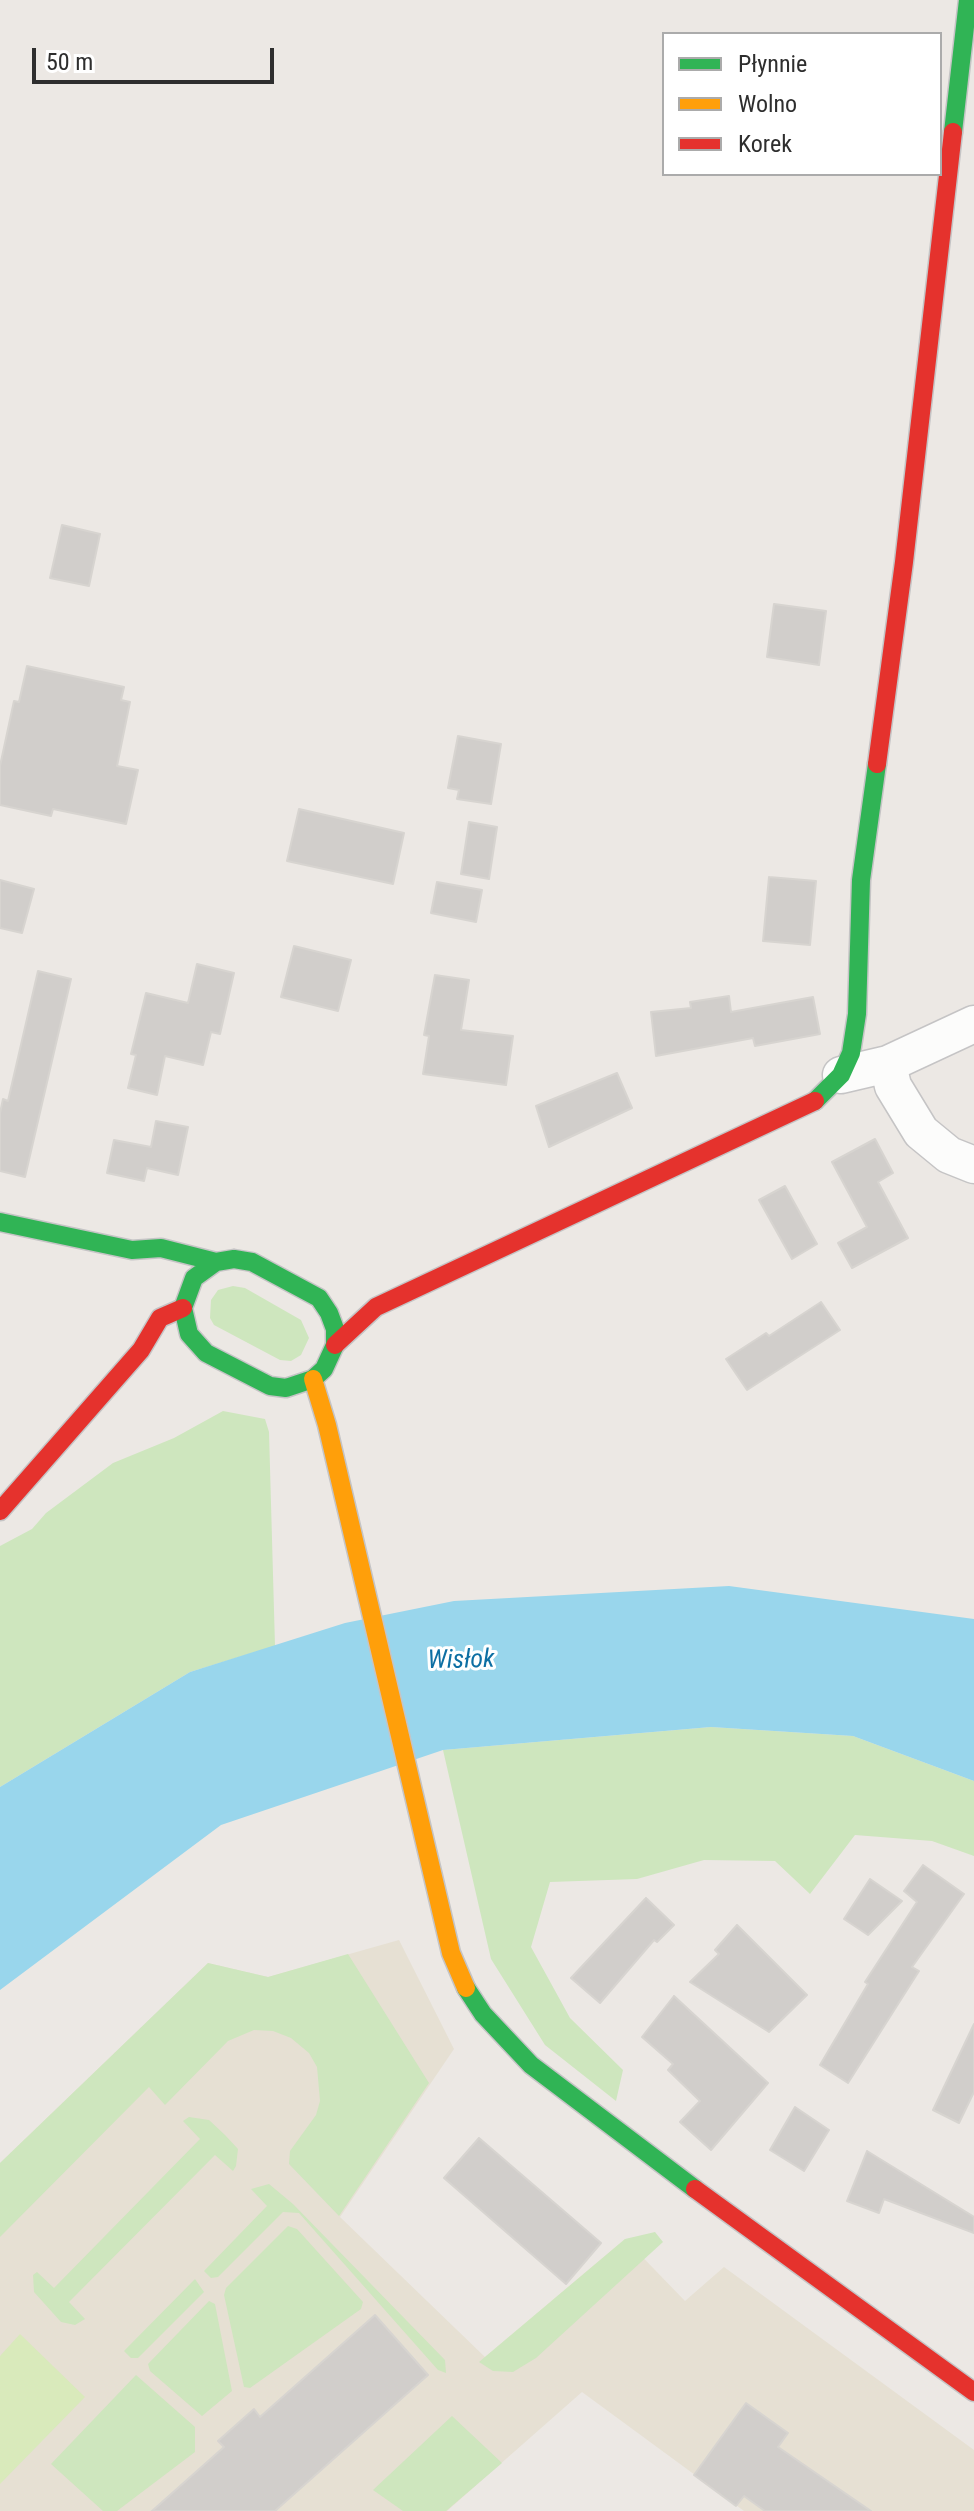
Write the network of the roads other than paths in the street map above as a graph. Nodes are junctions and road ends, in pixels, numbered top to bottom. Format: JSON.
{"nodes":[{"id":1,"x":968,"y":0,"type":"edge"},
{"id":2,"x":974,"y":1024,"type":"edge"},
{"id":3,"x":888,"y":1064,"type":"junction"},
{"id":4,"x":841,"y":1075,"type":"junction"},
{"id":5,"x":974,"y":1165,"type":"edge"},
{"id":6,"x":0,"y":1222,"type":"edge"},
{"id":7,"x":132,"y":1250,"type":"junction"},
{"id":8,"x":216,"y":1262,"type":"junction"},
{"id":9,"x":149,"y":1268,"type":"dead end"},
{"id":10,"x":319,"y":1298,"type":"junction"},
{"id":11,"x":180,"y":1302,"type":"junction"},
{"id":12,"x":376,"y":1307,"type":"junction"},
{"id":13,"x":335,"y":1345,"type":"junction"},
{"id":14,"x":197,"y":1346,"type":"junction"},
{"id":15,"x":141,"y":1350,"type":"junction"},
{"id":16,"x":313,"y":1379,"type":"junction"},
{"id":17,"x":0,"y":1511,"type":"edge"},
{"id":18,"x":974,"y":2392,"type":"edge"}],
"edges":[{"from":1,"to":4,"type":"street"},
{"from":2,"to":3,"type":"street"},
{"from":3,"to":4,"type":"street"},
{"from":3,"to":5,"type":"street"},
{"from":4,"to":12,"type":"street"},
{"from":6,"to":7,"type":"street"},
{"from":7,"to":8,"type":"street"},
{"from":7,"to":9,"type":"street"},
{"from":8,"to":10,"type":"street"},
{"from":8,"to":11,"type":"street"},
{"from":10,"to":12,"type":"street"},
{"from":10,"to":13,"type":"street"},
{"from":11,"to":14,"type":"street"},
{"from":11,"to":15,"type":"street"},
{"from":12,"to":13,"type":"street"},
{"from":13,"to":16,"type":"street"},
{"from":14,"to":15,"type":"street"},
{"from":14,"to":16,"type":"street"},
{"from":15,"to":17,"type":"street"},
{"from":16,"to":18,"type":"street"}]}
